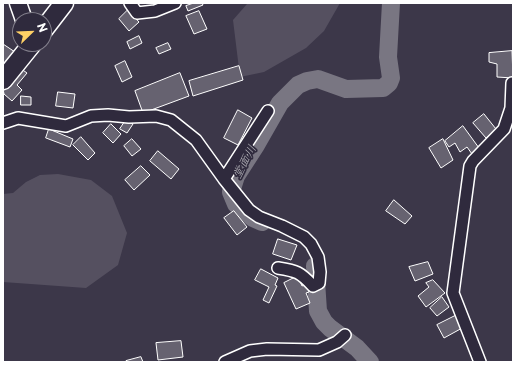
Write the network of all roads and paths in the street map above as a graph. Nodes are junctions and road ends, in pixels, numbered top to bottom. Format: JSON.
{"nodes":[{"id":1,"x":64,"y":3,"type":"edge"},
{"id":2,"x":130,"y":3,"type":"edge"},
{"id":3,"x":175,"y":3,"type":"edge"},
{"id":4,"x":52,"y":19,"type":"edge"},
{"id":5,"x":26,"y":52,"type":"edge"},
{"id":6,"x":3,"y":80,"type":"edge"},
{"id":7,"x":512,"y":84,"type":"dead end"},
{"id":8,"x":268,"y":111,"type":"dead end"},
{"id":9,"x":3,"y":122,"type":"edge"},
{"id":10,"x":224,"y":179,"type":"junction"},
{"id":11,"x":278,"y":268,"type":"dead end"},
{"id":12,"x":345,"y":335,"type":"dead end"},
{"id":13,"x":225,"y":362,"type":"edge"},
{"id":14,"x":480,"y":362,"type":"edge"}],
"edges":[{"from":1,"to":4,"type":"main road"},
{"from":2,"to":3,"type":"street"},
{"from":5,"to":6,"type":"main road"},
{"from":7,"to":14,"type":"street"},
{"from":8,"to":10,"type":"street"},
{"from":9,"to":10,"type":"street"},
{"from":10,"to":11,"type":"street"},
{"from":12,"to":13,"type":"street"}]}
